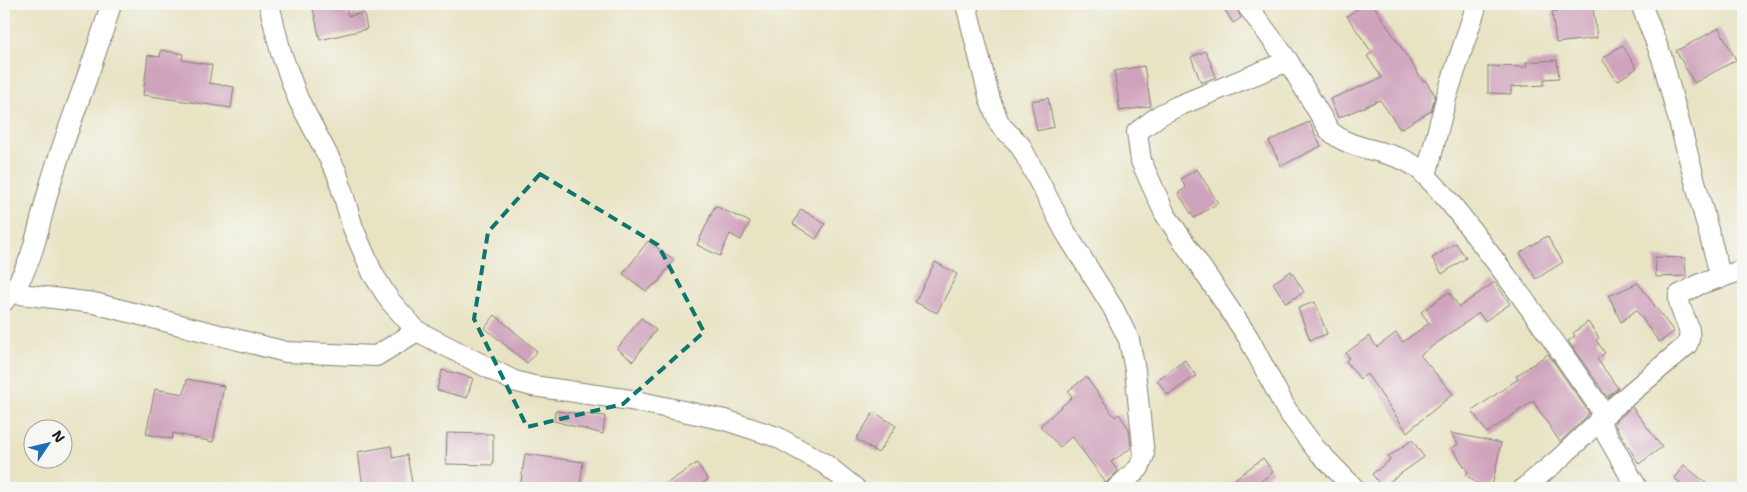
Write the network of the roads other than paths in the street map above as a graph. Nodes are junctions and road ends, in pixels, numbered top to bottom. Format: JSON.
{"nodes":[{"id":1,"x":111,"y":4,"type":"edge"},
{"id":2,"x":269,"y":4,"type":"edge"},
{"id":3,"x":966,"y":4,"type":"edge"},
{"id":4,"x":1246,"y":4,"type":"edge"},
{"id":5,"x":1477,"y":4,"type":"edge"},
{"id":6,"x":1642,"y":4,"type":"edge"},
{"id":7,"x":1288,"y":61,"type":"junction"},
{"id":8,"x":1426,"y":176,"type":"junction"},
{"id":9,"x":1743,"y":270,"type":"edge"},
{"id":10,"x":1721,"y":278,"type":"junction"},
{"id":11,"x":8,"y":298,"type":"edge"},
{"id":12,"x":417,"y":331,"type":"junction"},
{"id":13,"x":1600,"y":419,"type":"junction"},
{"id":14,"x":855,"y":488,"type":"edge"},
{"id":15,"x":1117,"y":488,"type":"edge"},
{"id":16,"x":1354,"y":488,"type":"edge"},
{"id":17,"x":1524,"y":488,"type":"edge"},
{"id":18,"x":1636,"y":488,"type":"edge"}],
"edges":[{"from":1,"to":11,"type":"street"},
{"from":2,"to":12,"type":"street"},
{"from":3,"to":15,"type":"street"},
{"from":4,"to":7,"type":"street"},
{"from":5,"to":8,"type":"street"},
{"from":6,"to":10,"type":"street"},
{"from":7,"to":8,"type":"street"},
{"from":7,"to":16,"type":"street"},
{"from":8,"to":13,"type":"street"},
{"from":9,"to":10,"type":"street"},
{"from":10,"to":13,"type":"street"},
{"from":11,"to":12,"type":"street"},
{"from":12,"to":14,"type":"street"},
{"from":13,"to":17,"type":"street"},
{"from":13,"to":18,"type":"street"}]}
